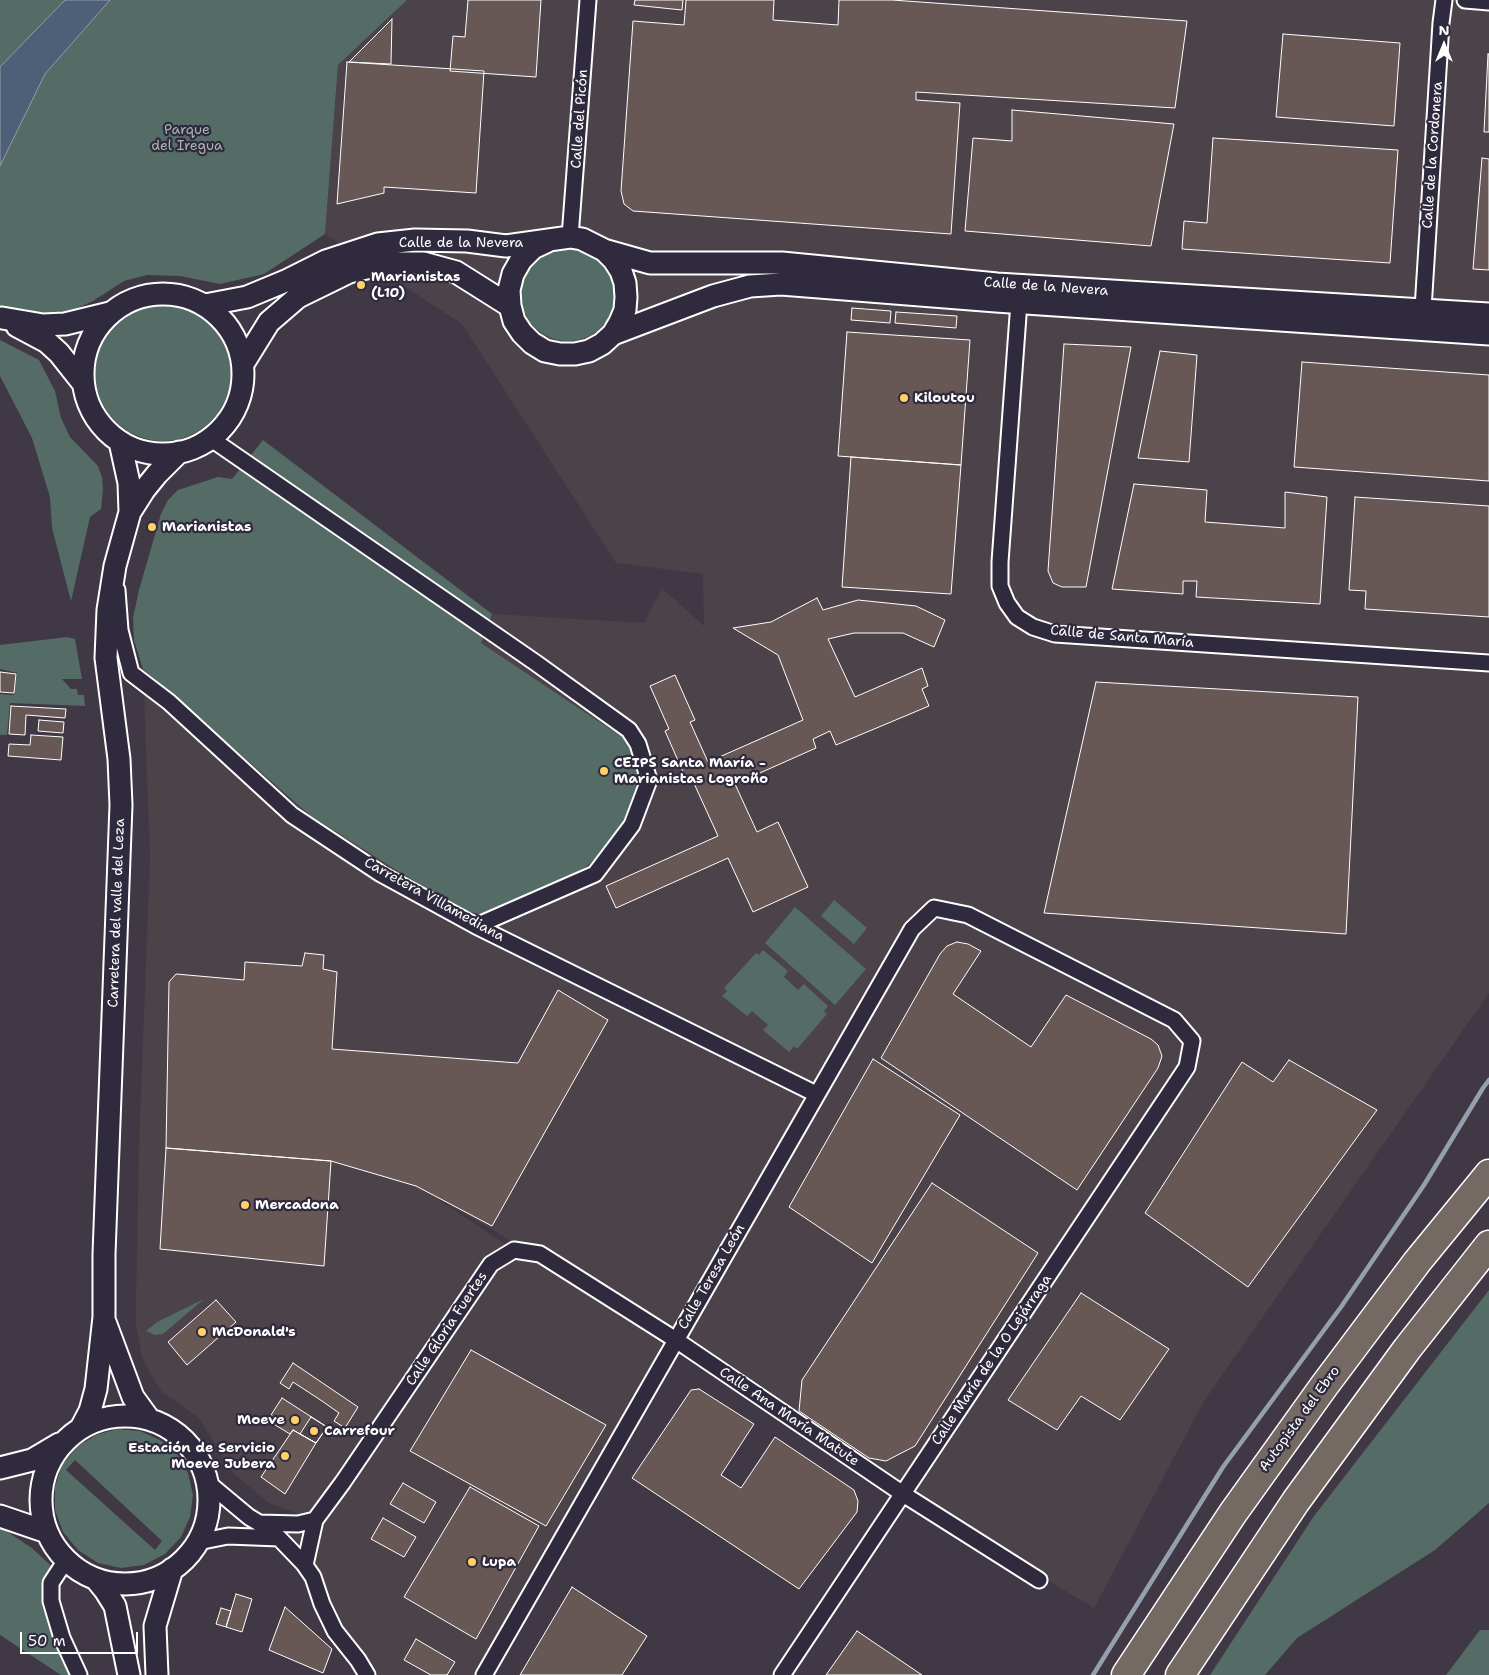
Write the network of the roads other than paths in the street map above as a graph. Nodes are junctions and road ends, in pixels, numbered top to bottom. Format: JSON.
{"nodes":[{"id":1,"x":588,"y":0,"type":"edge"},
{"id":2,"x":1444,"y":0,"type":"edge"},
{"id":3,"x":1465,"y":0,"type":"edge"},
{"id":4,"x":1489,"y":2,"type":"edge"},
{"id":5,"x":570,"y":238,"type":"junction"},
{"id":6,"x":548,"y":241,"type":"junction"},
{"id":7,"x":604,"y":250,"type":"junction"},
{"id":8,"x":1019,"y":302,"type":"junction"},
{"id":9,"x":205,"y":305,"type":"junction"},
{"id":10,"x":510,"y":306,"type":"junction"},
{"id":11,"x":1423,"y":309,"type":"junction"},
{"id":12,"x":110,"y":313,"type":"junction"},
{"id":13,"x":1489,"y":314,"type":"edge"},
{"id":14,"x":1,"y":318,"type":"edge"},
{"id":15,"x":613,"y":334,"type":"junction"},
{"id":16,"x":1489,"y":334,"type":"edge"},
{"id":17,"x":243,"y":364,"type":"junction"},
{"id":18,"x":82,"y":382,"type":"junction"},
{"id":19,"x":210,"y":438,"type":"junction"},
{"id":20,"x":120,"y":442,"type":"junction"},
{"id":21,"x":179,"y":452,"type":"junction"},
{"id":22,"x":130,"y":512,"type":"junction"},
{"id":23,"x":115,"y":566,"type":"junction"},
{"id":24,"x":1489,"y":664,"type":"edge"},
{"id":25,"x":476,"y":926,"type":"junction"},
{"id":26,"x":1192,"y":1041,"type":"joint"},
{"id":27,"x":816,"y":1094,"type":"junction"},
{"id":28,"x":1489,"y":1174,"type":"edge"},
{"id":29,"x":1489,"y":1245,"type":"edge"},
{"id":30,"x":104,"y":1318,"type":"junction"},
{"id":31,"x":676,"y":1340,"type":"junction"},
{"id":32,"x":149,"y":1419,"type":"junction"},
{"id":33,"x":81,"y":1428,"type":"junction"},
{"id":34,"x":64,"y":1442,"type":"junction"},
{"id":35,"x":0,"y":1468,"type":"edge"},
{"id":36,"x":207,"y":1482,"type":"junction"},
{"id":37,"x":903,"y":1494,"type":"junction"},
{"id":38,"x":0,"y":1516,"type":"edge"},
{"id":39,"x":315,"y":1520,"type":"junction"},
{"id":40,"x":259,"y":1523,"type":"junction"},
{"id":41,"x":47,"y":1532,"type":"junction"},
{"id":42,"x":279,"y":1538,"type":"junction"},
{"id":43,"x":198,"y":1542,"type":"junction"},
{"id":44,"x":66,"y":1560,"type":"junction"},
{"id":45,"x":305,"y":1565,"type":"junction"},
{"id":46,"x":172,"y":1569,"type":"junction"},
{"id":47,"x":96,"y":1579,"type":"junction"},
{"id":48,"x":1039,"y":1580,"type":"dead end"},
{"id":49,"x":79,"y":1675,"type":"edge"},
{"id":50,"x":129,"y":1675,"type":"edge"},
{"id":51,"x":158,"y":1675,"type":"edge"},
{"id":52,"x":367,"y":1675,"type":"edge"},
{"id":53,"x":484,"y":1675,"type":"edge"},
{"id":54,"x":782,"y":1675,"type":"edge"},
{"id":55,"x":1126,"y":1675,"type":"edge"},
{"id":56,"x":1180,"y":1675,"type":"edge"}],
"edges":[{"from":1,"to":5,"type":"street","name":"Calle del Picón"},
{"from":2,"to":11,"type":"street","name":"Calle de la Cordonera"},
{"from":3,"to":4,"type":"street"},
{"from":5,"to":6,"type":"main road"},
{"from":5,"to":7,"type":"main road"},
{"from":6,"to":9,"type":"main road","name":"Calle de la Nevera"},
{"from":6,"to":10,"type":"main road"},
{"from":7,"to":11,"type":"main road","name":"Calle de la Nevera"},
{"from":7,"to":15,"type":"main road"},
{"from":8,"to":15,"type":"main road","name":"Calle de la Nevera"},
{"from":8,"to":16,"type":"main road","name":"Calle de la Nevera"},
{"from":8,"to":24,"type":"street","name":"Calle de Santa María"},
{"from":9,"to":12,"type":"main road"},
{"from":9,"to":17,"type":"main road"},
{"from":10,"to":15,"type":"main road"},
{"from":10,"to":17,"type":"main road","name":"Calle de la Nevera"},
{"from":11,"to":13,"type":"main road","name":"Calle de la Nevera"},
{"from":12,"to":14,"type":"main road"},
{"from":12,"to":18,"type":"main road"},
{"from":14,"to":18,"type":"main road"},
{"from":17,"to":19,"type":"main road"},
{"from":18,"to":20,"type":"main road"},
{"from":19,"to":21,"type":"main road"},
{"from":19,"to":25,"type":"street"},
{"from":20,"to":21,"type":"main road"},
{"from":20,"to":22,"type":"main road","name":"Carretera del valle del Leza"},
{"from":21,"to":22,"type":"main road","name":"Carretera del valle del Leza"},
{"from":22,"to":23,"type":"main road","name":"Carretera del valle del Leza"},
{"from":23,"to":25,"type":"street","name":"Carretera Villamediana"},
{"from":23,"to":30,"type":"main road","name":"Carretera del valle del Leza"},
{"from":25,"to":27,"type":"street","name":"Carretera Villamediana"},
{"from":26,"to":27,"type":"street","name":"Calle Teresa León"},
{"from":26,"to":37,"type":"street","name":"Calle María de la O Lejárraga"},
{"from":27,"to":31,"type":"street","name":"Calle Teresa León"},
{"from":28,"to":55,"type":"highway","name":"Autopista del Ebro"},
{"from":29,"to":56,"type":"highway"},
{"from":30,"to":32,"type":"main road","name":"Carretera del valle del Leza"},
{"from":30,"to":33,"type":"main road","name":"Carretera del valle del Leza"},
{"from":31,"to":37,"type":"street","name":"Calle Ana María Matute"},
{"from":31,"to":39,"type":"street","name":"Calle Gloria Fuertes"},
{"from":31,"to":53,"type":"street","name":"Calle Teresa León"},
{"from":32,"to":33,"type":"main road"},
{"from":32,"to":36,"type":"main road"},
{"from":33,"to":34,"type":"main road"},
{"from":34,"to":35,"type":"main road"},
{"from":34,"to":41,"type":"main road"},
{"from":36,"to":40,"type":"street"},
{"from":36,"to":43,"type":"main road"},
{"from":37,"to":48,"type":"street","name":"Calle Ana María Matute"},
{"from":37,"to":54,"type":"street","name":"Calle María de la O Lejárraga"},
{"from":38,"to":41,"type":"main road"},
{"from":39,"to":40,"type":"street"},
{"from":39,"to":45,"type":"street"},
{"from":40,"to":42,"type":"street"},
{"from":41,"to":44,"type":"main road"},
{"from":42,"to":43,"type":"street"},
{"from":42,"to":45,"type":"street"},
{"from":43,"to":46,"type":"main road"},
{"from":44,"to":47,"type":"main road"},
{"from":44,"to":49,"type":"street"},
{"from":45,"to":52,"type":"street"},
{"from":46,"to":47,"type":"main road"},
{"from":46,"to":51,"type":"main road"},
{"from":47,"to":50,"type":"main road"}]}
